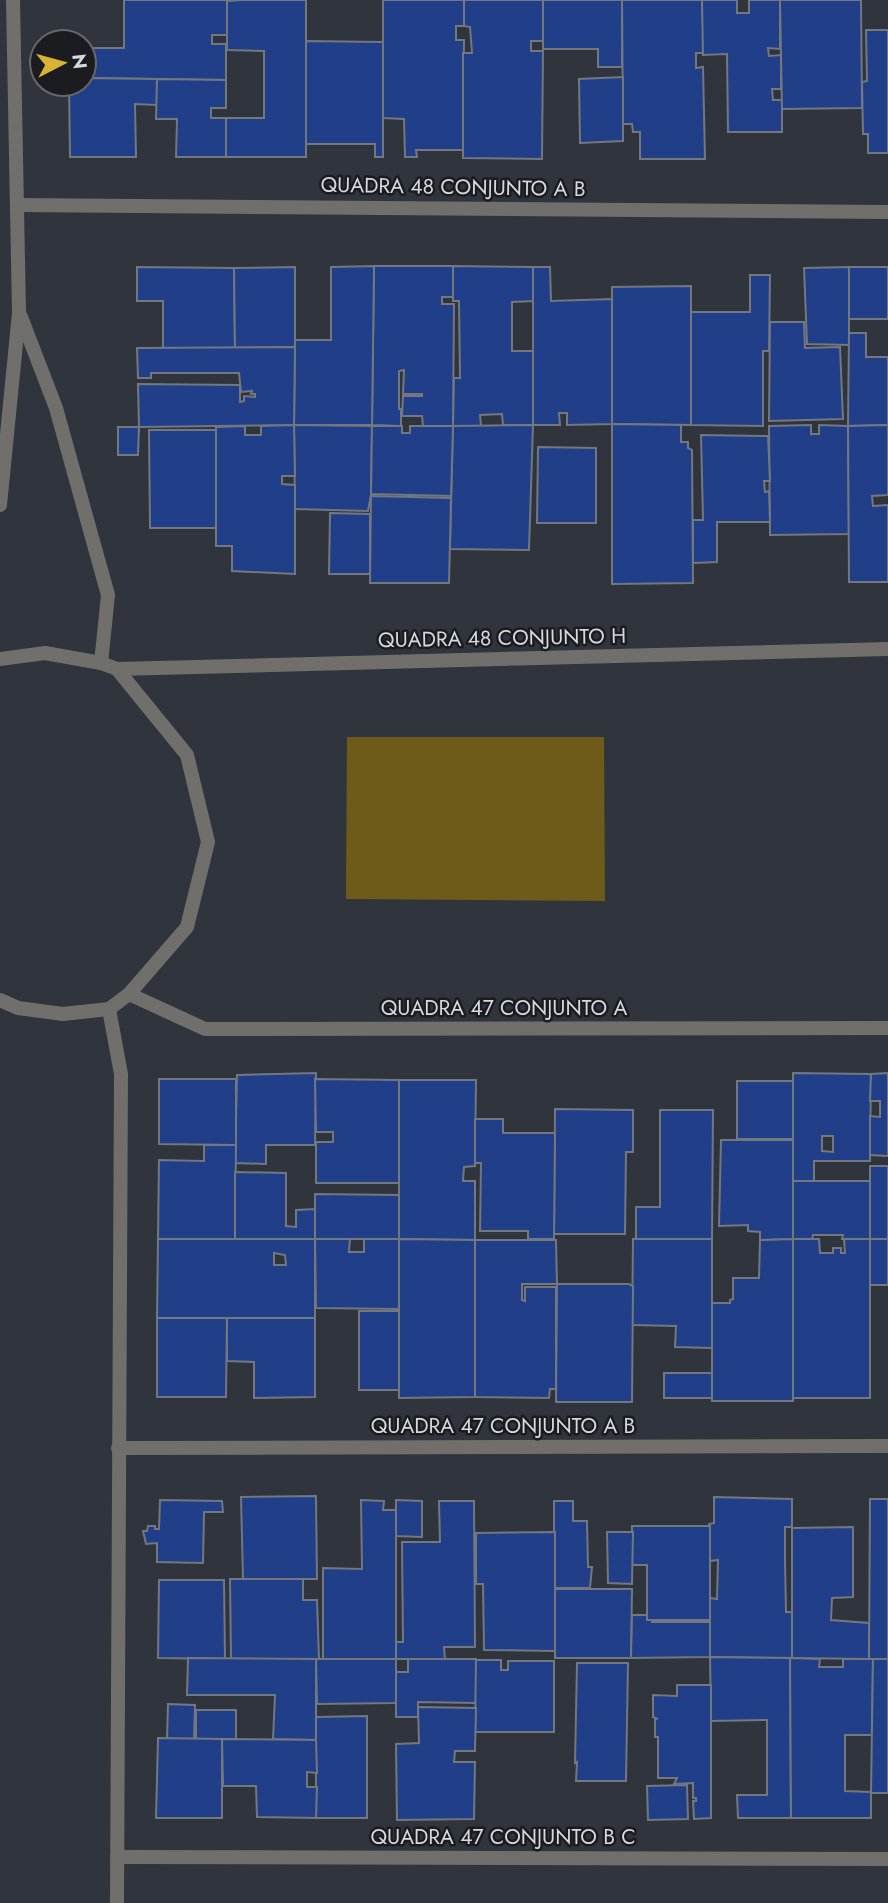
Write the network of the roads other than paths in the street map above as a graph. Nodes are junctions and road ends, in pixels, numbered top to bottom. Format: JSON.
{"nodes":[{"id":1,"x":13,"y":0,"type":"edge"},
{"id":2,"x":18,"y":205,"type":"junction"},
{"id":3,"x":888,"y":212,"type":"edge"},
{"id":4,"x":19,"y":313,"type":"junction"},
{"id":5,"x":0,"y":505,"type":"edge"},
{"id":6,"x":888,"y":649,"type":"edge"},
{"id":7,"x":0,"y":659,"type":"edge"},
{"id":8,"x":101,"y":663,"type":"junction"},
{"id":9,"x":117,"y":669,"type":"junction"},
{"id":10,"x":129,"y":994,"type":"junction"},
{"id":11,"x":0,"y":1000,"type":"edge"},
{"id":12,"x":109,"y":1009,"type":"junction"},
{"id":13,"x":888,"y":1028,"type":"edge"},
{"id":14,"x":888,"y":1446,"type":"edge"},
{"id":15,"x":118,"y":1448,"type":"junction"},
{"id":16,"x":117,"y":1857,"type":"junction"},
{"id":17,"x":888,"y":1859,"type":"edge"},
{"id":18,"x":117,"y":1903,"type":"edge"}],
"edges":[{"from":1,"to":2,"type":"street"},
{"from":2,"to":3,"type":"street","name":"QUADRA 48 CONJUNTO A B"},
{"from":2,"to":4,"type":"street"},
{"from":4,"to":5,"type":"street"},
{"from":4,"to":8,"type":"street"},
{"from":6,"to":9,"type":"street","name":"QUADRA 48 CONJUNTO H"},
{"from":7,"to":8,"type":"street"},
{"from":8,"to":9,"type":"street"},
{"from":9,"to":10,"type":"street"},
{"from":10,"to":12,"type":"street"},
{"from":10,"to":13,"type":"street","name":"QUADRA 47 CONJUNTO A"},
{"from":11,"to":12,"type":"street"},
{"from":12,"to":15,"type":"street"},
{"from":14,"to":15,"type":"street","name":"QUADRA 47 CONJUNTO A B"},
{"from":15,"to":16,"type":"street"},
{"from":16,"to":17,"type":"street","name":"QUADRA 47 CONJUNTO B C"},
{"from":16,"to":18,"type":"street"}]}
